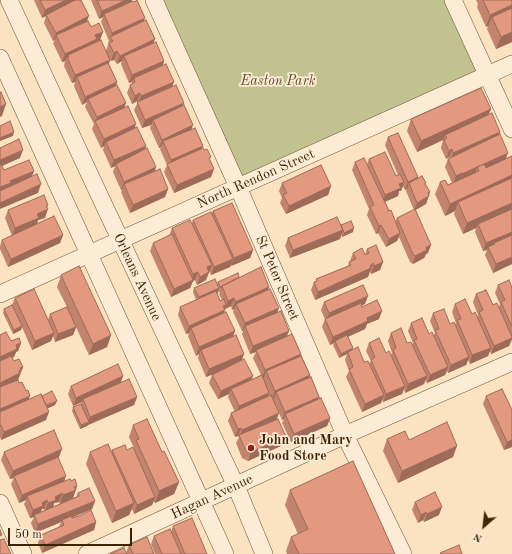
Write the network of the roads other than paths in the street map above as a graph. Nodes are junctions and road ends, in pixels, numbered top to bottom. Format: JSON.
{"nodes":[{"id":1,"x":9,"y":0,"type":"edge"},
{"id":2,"x":154,"y":0,"type":"edge"},
{"id":3,"x":453,"y":0,"type":"edge"},
{"id":4,"x":0,"y":58,"type":"edge"},
{"id":5,"x":512,"y":64,"type":"edge"},
{"id":6,"x":487,"y":75,"type":"junction"},
{"id":7,"x":512,"y":129,"type":"edge"},
{"id":8,"x":238,"y":186,"type":"junction"},
{"id":9,"x":120,"y":240,"type":"junction"},
{"id":10,"x":89,"y":254,"type":"junction"},
{"id":11,"x":0,"y":294,"type":"edge"},
{"id":12,"x":512,"y":362,"type":"edge"},
{"id":13,"x":345,"y":435,"type":"junction"},
{"id":14,"x":236,"y":486,"type":"junction"},
{"id":15,"x":202,"y":501,"type":"junction"},
{"id":16,"x":0,"y":503,"type":"edge"},
{"id":17,"x":23,"y":554,"type":"edge"},
{"id":18,"x":87,"y":554,"type":"edge"},
{"id":19,"x":225,"y":554,"type":"edge"},
{"id":20,"x":264,"y":554,"type":"edge"},
{"id":21,"x":403,"y":554,"type":"edge"}],
"edges":[{"from":1,"to":9,"type":"street","name":"Orleans Avenue"},
{"from":2,"to":8,"type":"street","name":"St Peter Street"},
{"from":3,"to":6,"type":"street"},
{"from":4,"to":10,"type":"street"},
{"from":5,"to":6,"type":"street","name":"North Rendon Street"},
{"from":6,"to":7,"type":"street"},
{"from":6,"to":8,"type":"street","name":"North Rendon Street"},
{"from":8,"to":9,"type":"street","name":"North Rendon Street"},
{"from":8,"to":13,"type":"street","name":"St Peter Street"},
{"from":9,"to":10,"type":"street","name":"North Rendon Street"},
{"from":9,"to":14,"type":"street","name":"Orleans Avenue"},
{"from":10,"to":11,"type":"street","name":"North Rendon Street"},
{"from":10,"to":15,"type":"street"},
{"from":12,"to":13,"type":"street","name":"Hagan Avenue"},
{"from":13,"to":14,"type":"street","name":"Hagan Avenue"},
{"from":13,"to":21,"type":"street","name":"St Peter Street"},
{"from":14,"to":15,"type":"street","name":"Hagan Avenue"},
{"from":14,"to":20,"type":"street","name":"Orleans Avenue"},
{"from":15,"to":18,"type":"street","name":"Hagan Avenue"},
{"from":15,"to":19,"type":"street"},
{"from":16,"to":17,"type":"street"}]}
